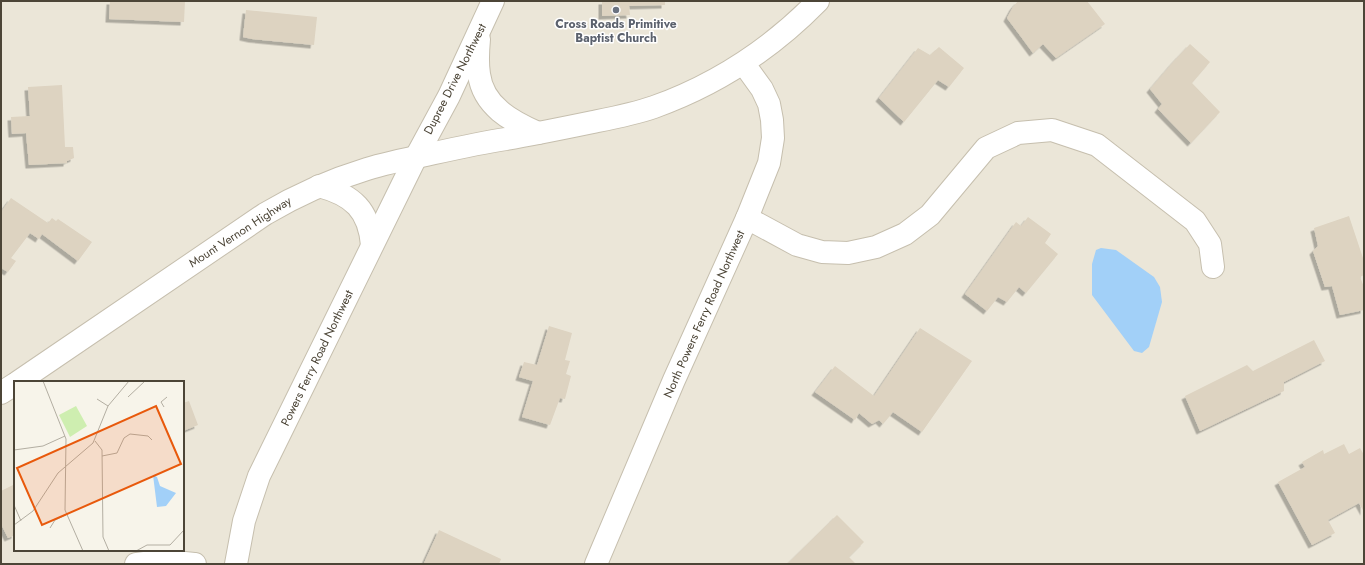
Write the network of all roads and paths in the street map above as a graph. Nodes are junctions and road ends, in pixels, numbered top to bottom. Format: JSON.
{"nodes":[{"id":1,"x":493,"y":1,"type":"edge"},
{"id":2,"x":818,"y":1,"type":"edge"},
{"id":3,"x":479,"y":32,"type":"junction"},
{"id":4,"x":744,"y":64,"type":"junction"},
{"id":5,"x":538,"y":133,"type":"junction"},
{"id":6,"x":416,"y":157,"type":"junction"},
{"id":7,"x":319,"y":186,"type":"junction"},
{"id":8,"x":747,"y":218,"type":"junction"},
{"id":9,"x":372,"y":245,"type":"junction"},
{"id":10,"x":1213,"y":267,"type":"dead end"},
{"id":11,"x":19,"y":381,"type":"edge"},
{"id":12,"x":14,"y":385,"type":"edge"},
{"id":13,"x":1,"y":393,"type":"edge"},
{"id":14,"x":136,"y":564,"type":"edge"},
{"id":15,"x":195,"y":564,"type":"edge"},
{"id":16,"x":236,"y":564,"type":"edge"},
{"id":17,"x":596,"y":564,"type":"edge"}],
"edges":[{"from":1,"to":3,"type":"street","name":"Dupree Drive Northwest"},
{"from":2,"to":4,"type":"street"},
{"from":3,"to":5,"type":"street"},
{"from":3,"to":6,"type":"street","name":"Dupree Drive Northwest"},
{"from":4,"to":5,"type":"street","name":"Mount Vernon Highway"},
{"from":4,"to":8,"type":"street","name":"North Powers Ferry Road Northwest"},
{"from":5,"to":6,"type":"street","name":"Mount Vernon Highway"},
{"from":6,"to":7,"type":"street","name":"Mount Vernon Highway"},
{"from":6,"to":9,"type":"street","name":"Powers Ferry Road Northwest"},
{"from":7,"to":9,"type":"street"},
{"from":7,"to":11,"type":"street","name":"Mount Vernon Highway"},
{"from":8,"to":10,"type":"street"},
{"from":8,"to":17,"type":"street","name":"North Powers Ferry Road Northwest"},
{"from":9,"to":16,"type":"street","name":"Powers Ferry Road Northwest"},
{"from":12,"to":13,"type":"street"},
{"from":14,"to":15,"type":"street"}]}
